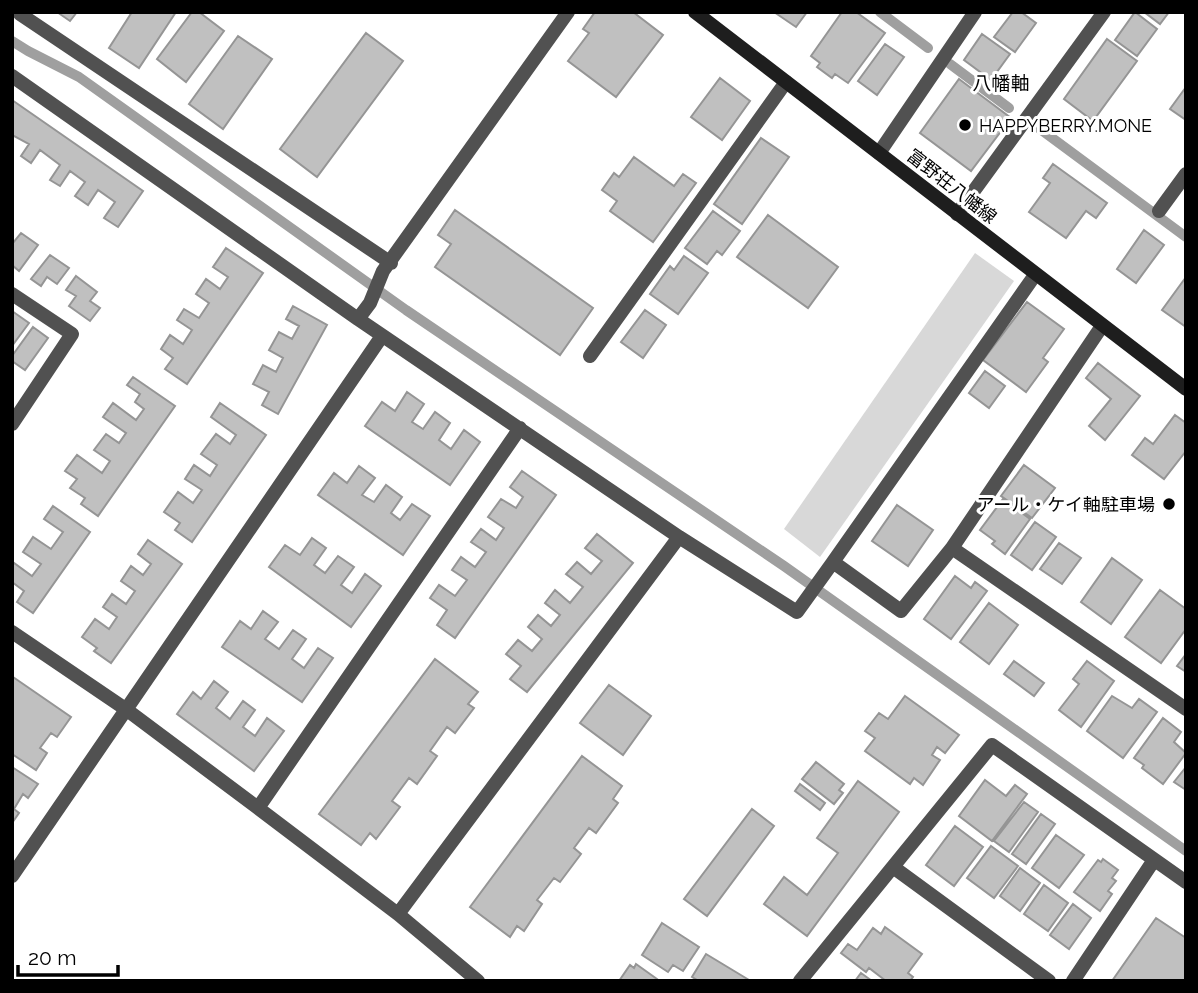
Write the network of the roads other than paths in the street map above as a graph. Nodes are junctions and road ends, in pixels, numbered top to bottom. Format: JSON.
{"nodes":[{"id":1,"x":568,"y":12,"type":"edge"},
{"id":2,"x":695,"y":12,"type":"edge"},
{"id":3,"x":1104,"y":12,"type":"edge"},
{"id":4,"x":968,"y":15,"type":"edge"},
{"id":5,"x":17,"y":18,"type":"edge"},
{"id":6,"x":12,"y":76,"type":"edge"},
{"id":7,"x":786,"y":82,"type":"junction"},
{"id":8,"x":879,"y":153,"type":"junction"},
{"id":9,"x":1186,"y":174,"type":"edge"},
{"id":10,"x":1159,"y":211,"type":"dead end"},
{"id":11,"x":957,"y":214,"type":"junction"},
{"id":12,"x":387,"y":267,"type":"junction"},
{"id":13,"x":1035,"y":275,"type":"junction"},
{"id":14,"x":12,"y":294,"type":"edge"},
{"id":15,"x":358,"y":319,"type":"junction"},
{"id":16,"x":1101,"y":326,"type":"junction"},
{"id":17,"x":382,"y":335,"type":"junction"},
{"id":18,"x":590,"y":356,"type":"dead end"},
{"id":19,"x":1186,"y":389,"type":"edge"},
{"id":20,"x":12,"y":424,"type":"edge"},
{"id":21,"x":520,"y":428,"type":"junction"},
{"id":22,"x":679,"y":537,"type":"junction"},
{"id":23,"x":952,"y":548,"type":"junction"},
{"id":24,"x":833,"y":562,"type":"junction"},
{"id":25,"x":12,"y":632,"type":"edge"},
{"id":26,"x":1186,"y":709,"type":"edge"},
{"id":27,"x":127,"y":710,"type":"junction"},
{"id":28,"x":258,"y":808,"type":"junction"},
{"id":29,"x":1154,"y":860,"type":"junction"},
{"id":30,"x":892,"y":867,"type":"junction"},
{"id":31,"x":12,"y":876,"type":"edge"},
{"id":32,"x":1186,"y":882,"type":"edge"},
{"id":33,"x":398,"y":914,"type":"junction"},
{"id":34,"x":478,"y":981,"type":"edge"},
{"id":35,"x":800,"y":981,"type":"edge"},
{"id":36,"x":1049,"y":981,"type":"edge"},
{"id":37,"x":1073,"y":981,"type":"edge"}],
"edges":[{"from":1,"to":12,"type":"street"},
{"from":2,"to":7,"type":"main road","name":"富野荘八幡線"},
{"from":3,"to":11,"type":"street"},
{"from":4,"to":8,"type":"street"},
{"from":5,"to":12,"type":"street"},
{"from":6,"to":15,"type":"street"},
{"from":7,"to":8,"type":"main road","name":"富野荘八幡線"},
{"from":7,"to":18,"type":"street"},
{"from":8,"to":11,"type":"main road","name":"富野荘八幡線"},
{"from":9,"to":10,"type":"street"},
{"from":11,"to":13,"type":"main road","name":"富野荘八幡線"},
{"from":12,"to":15,"type":"street"},
{"from":13,"to":16,"type":"main road","name":"富野荘八幡線"},
{"from":13,"to":24,"type":"street"},
{"from":14,"to":20,"type":"street"},
{"from":15,"to":17,"type":"street"},
{"from":16,"to":19,"type":"main road","name":"富野荘八幡線"},
{"from":16,"to":23,"type":"street"},
{"from":17,"to":21,"type":"street"},
{"from":17,"to":27,"type":"street"},
{"from":21,"to":22,"type":"street"},
{"from":21,"to":28,"type":"street"},
{"from":22,"to":24,"type":"street"},
{"from":22,"to":33,"type":"street"},
{"from":23,"to":24,"type":"street"},
{"from":23,"to":26,"type":"street"},
{"from":25,"to":27,"type":"street"},
{"from":27,"to":28,"type":"street"},
{"from":27,"to":31,"type":"street"},
{"from":28,"to":33,"type":"street"},
{"from":29,"to":30,"type":"street"},
{"from":29,"to":32,"type":"street"},
{"from":29,"to":37,"type":"street"},
{"from":30,"to":35,"type":"street"},
{"from":30,"to":36,"type":"street"},
{"from":33,"to":34,"type":"street"}]}
